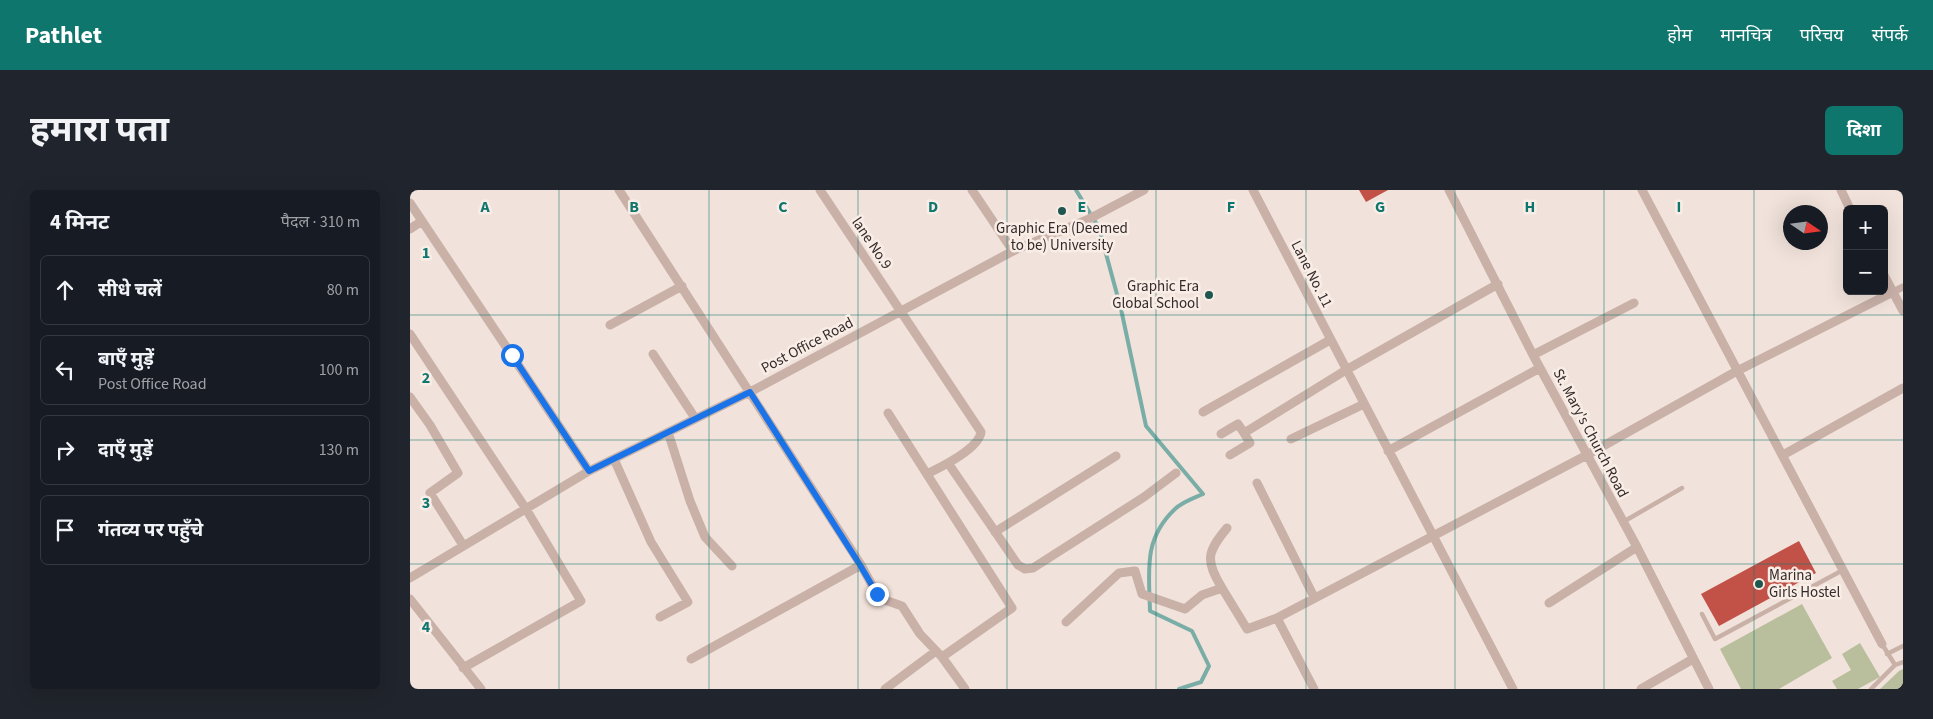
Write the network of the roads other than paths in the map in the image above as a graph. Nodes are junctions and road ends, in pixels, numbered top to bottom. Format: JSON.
{"nodes":[{"id":1,"x":619,"y":190,"type":"edge"},
{"id":2,"x":820,"y":190,"type":"edge"},
{"id":3,"x":972,"y":190,"type":"edge"},
{"id":4,"x":1144,"y":190,"type":"edge"},
{"id":5,"x":1253,"y":190,"type":"edge"},
{"id":6,"x":1449,"y":190,"type":"edge"},
{"id":7,"x":1642,"y":190,"type":"edge"},
{"id":8,"x":1841,"y":190,"type":"edge"},
{"id":9,"x":410,"y":203,"type":"edge"},
{"id":10,"x":1848,"y":205,"type":"edge"},
{"id":11,"x":422,"y":221,"type":"junction"},
{"id":12,"x":410,"y":228,"type":"edge"},
{"id":13,"x":1013,"y":251,"type":"junction"},
{"id":14,"x":1888,"y":283,"type":"edge"},
{"id":15,"x":1498,"y":284,"type":"junction"},
{"id":16,"x":682,"y":286,"type":"junction"},
{"id":17,"x":1903,"y":287,"type":"edge"},
{"id":18,"x":1893,"y":292,"type":"junction"},
{"id":19,"x":1634,"y":303,"type":"dead end"},
{"id":20,"x":901,"y":311,"type":"junction"},
{"id":21,"x":1903,"y":311,"type":"edge"},
{"id":22,"x":610,"y":325,"type":"dead end"},
{"id":23,"x":410,"y":334,"type":"edge"},
{"id":24,"x":1330,"y":340,"type":"junction"},
{"id":25,"x":653,"y":354,"type":"dead end"},
{"id":26,"x":1533,"y":355,"type":"junction"},
{"id":27,"x":1540,"y":368,"type":"junction"},
{"id":28,"x":1346,"y":370,"type":"junction"},
{"id":29,"x":1737,"y":370,"type":"junction"},
{"id":30,"x":1903,"y":388,"type":"edge"},
{"id":31,"x":750,"y":392,"type":"junction"},
{"id":32,"x":410,"y":397,"type":"edge"},
{"id":33,"x":1364,"y":404,"type":"junction"},
{"id":34,"x":1203,"y":412,"type":"dead end"},
{"id":35,"x":888,"y":413,"type":"dead end"},
{"id":36,"x":695,"y":418,"type":"junction"},
{"id":37,"x":668,"y":432,"type":"junction"},
{"id":38,"x":1244,"y":433,"type":"junction"},
{"id":39,"x":1221,"y":434,"type":"dead end"},
{"id":40,"x":1291,"y":440,"type":"dead end"},
{"id":41,"x":1388,"y":452,"type":"junction"},
{"id":42,"x":1587,"y":454,"type":"junction"},
{"id":43,"x":1230,"y":455,"type":"dead end"},
{"id":44,"x":1116,"y":456,"type":"dead end"},
{"id":45,"x":1783,"y":456,"type":"junction"},
{"id":46,"x":614,"y":459,"type":"junction"},
{"id":47,"x":948,"y":463,"type":"junction"},
{"id":48,"x":589,"y":471,"type":"junction"},
{"id":49,"x":1176,"y":472,"type":"dead end"},
{"id":50,"x":927,"y":474,"type":"junction"},
{"id":51,"x":1257,"y":483,"type":"dead end"},
{"id":52,"x":1682,"y":488,"type":"dead end"},
{"id":53,"x":526,"y":508,"type":"junction"},
{"id":54,"x":1623,"y":522,"type":"junction"},
{"id":55,"x":1228,"y":528,"type":"dead end"},
{"id":56,"x":995,"y":532,"type":"junction"},
{"id":57,"x":1432,"y":535,"type":"junction"},
{"id":58,"x":463,"y":546,"type":"junction"},
{"id":59,"x":1637,"y":547,"type":"junction"},
{"id":60,"x":860,"y":565,"type":"junction"},
{"id":61,"x":732,"y":566,"type":"dead end"},
{"id":62,"x":1843,"y":570,"type":"junction"},
{"id":63,"x":410,"y":578,"type":"edge"},
{"id":64,"x":1222,"y":588,"type":"junction"},
{"id":65,"x":1314,"y":598,"type":"junction"},
{"id":66,"x":410,"y":599,"type":"edge"},
{"id":67,"x":1549,"y":603,"type":"dead end"},
{"id":68,"x":1702,"y":614,"type":"dead end"},
{"id":69,"x":660,"y":617,"type":"dead end"},
{"id":70,"x":1277,"y":618,"type":"junction"},
{"id":71,"x":1066,"y":622,"type":"dead end"},
{"id":72,"x":1882,"y":644,"type":"joint"},
{"id":73,"x":1903,"y":646,"type":"edge"},
{"id":74,"x":939,"y":654,"type":"junction"},
{"id":75,"x":1887,"y":654,"type":"junction"},
{"id":76,"x":691,"y":659,"type":"dead end"},
{"id":77,"x":1693,"y":659,"type":"junction"},
{"id":78,"x":1903,"y":662,"type":"edge"},
{"id":79,"x":1896,"y":665,"type":"junction"},
{"id":80,"x":464,"y":668,"type":"junction"},
{"id":81,"x":481,"y":689,"type":"edge"},
{"id":82,"x":885,"y":689,"type":"edge"},
{"id":83,"x":965,"y":689,"type":"edge"},
{"id":84,"x":1314,"y":689,"type":"edge"},
{"id":85,"x":1513,"y":689,"type":"edge"},
{"id":86,"x":1641,"y":689,"type":"edge"},
{"id":87,"x":1709,"y":689,"type":"edge"},
{"id":88,"x":1871,"y":689,"type":"edge"}],
"edges":[{"from":1,"to":16,"type":"street"},
{"from":2,"to":20,"type":"street","name":"lane No.9"},
{"from":3,"to":13,"type":"street"},
{"from":4,"to":13,"type":"street","name":"Post Office Road"},
{"from":5,"to":24,"type":"street","name":"Lane No. 11"},
{"from":6,"to":15,"type":"street","name":"St. Mary's Church Road"},
{"from":7,"to":29,"type":"street"},
{"from":8,"to":10,"type":"street"},
{"from":9,"to":11,"type":"street"},
{"from":11,"to":12,"type":"street"},
{"from":11,"to":48,"type":"street"},
{"from":13,"to":20,"type":"street","name":"Post Office Road"},
{"from":14,"to":18,"type":"street"},
{"from":15,"to":26,"type":"street","name":"St. Mary's Church Road"},
{"from":15,"to":28,"type":"street"},
{"from":16,"to":22,"type":"street"},
{"from":16,"to":31,"type":"street"},
{"from":17,"to":18,"type":"street"},
{"from":18,"to":21,"type":"street"},
{"from":18,"to":29,"type":"street"},
{"from":19,"to":26,"type":"street"},
{"from":20,"to":31,"type":"street","name":"Post Office Road"},
{"from":20,"to":47,"type":"street","name":"lane No.9"},
{"from":23,"to":53,"type":"street"},
{"from":24,"to":28,"type":"street","name":"Lane No. 11"},
{"from":24,"to":34,"type":"street"},
{"from":25,"to":36,"type":"street"},
{"from":26,"to":27,"type":"street","name":"St. Mary's Church Road"},
{"from":27,"to":41,"type":"street"},
{"from":27,"to":42,"type":"street","name":"St. Mary's Church Road"},
{"from":28,"to":33,"type":"street","name":"Lane No. 11"},
{"from":28,"to":38,"type":"street"},
{"from":29,"to":42,"type":"street"},
{"from":29,"to":45,"type":"street"},
{"from":30,"to":45,"type":"street"},
{"from":31,"to":36,"type":"street","name":"Post Office Road"},
{"from":31,"to":60,"type":"street"},
{"from":32,"to":58,"type":"street"},
{"from":33,"to":40,"type":"street"},
{"from":33,"to":41,"type":"street","name":"Lane No. 11"},
{"from":35,"to":50,"type":"street"},
{"from":36,"to":37,"type":"street","name":"Post Office Road"},
{"from":37,"to":46,"type":"street","name":"Post Office Road"},
{"from":37,"to":61,"type":"street"},
{"from":38,"to":39,"type":"street"},
{"from":38,"to":43,"type":"street"},
{"from":41,"to":57,"type":"street","name":"Lane No. 11"},
{"from":42,"to":54,"type":"street","name":"St. Mary's Church Road"},
{"from":42,"to":57,"type":"street"},
{"from":44,"to":56,"type":"street"},
{"from":45,"to":62,"type":"street"},
{"from":46,"to":48,"type":"street","name":"Post Office Road"},
{"from":46,"to":69,"type":"street"},
{"from":47,"to":50,"type":"street","name":"lane No.9"},
{"from":47,"to":56,"type":"street"},
{"from":48,"to":53,"type":"street","name":"Post Office Road"},
{"from":49,"to":56,"type":"street"},
{"from":50,"to":74,"type":"street"},
{"from":51,"to":65,"type":"street"},
{"from":52,"to":54,"type":"lane"},
{"from":53,"to":58,"type":"street","name":"Post Office Road"},
{"from":53,"to":80,"type":"street"},
{"from":54,"to":59,"type":"street","name":"St. Mary's Church Road"},
{"from":55,"to":64,"type":"street"},
{"from":57,"to":65,"type":"street"},
{"from":57,"to":85,"type":"street","name":"Lane No. 11"},
{"from":58,"to":63,"type":"street","name":"Post Office Road"},
{"from":59,"to":67,"type":"street"},
{"from":59,"to":77,"type":"street","name":"St. Mary's Church Road"},
{"from":60,"to":74,"type":"street"},
{"from":60,"to":76,"type":"street"},
{"from":62,"to":68,"type":"lane"},
{"from":62,"to":72,"type":"street"},
{"from":64,"to":70,"type":"street"},
{"from":64,"to":71,"type":"street"},
{"from":65,"to":70,"type":"street"},
{"from":66,"to":80,"type":"street"},
{"from":70,"to":84,"type":"street"},
{"from":72,"to":75,"type":"lane"},
{"from":73,"to":75,"type":"lane"},
{"from":74,"to":82,"type":"street"},
{"from":74,"to":83,"type":"street"},
{"from":75,"to":79,"type":"lane"},
{"from":77,"to":86,"type":"street"},
{"from":77,"to":87,"type":"street","name":"St. Mary's Church Road"},
{"from":78,"to":79,"type":"lane"},
{"from":79,"to":88,"type":"lane"},
{"from":80,"to":81,"type":"street"}]}
